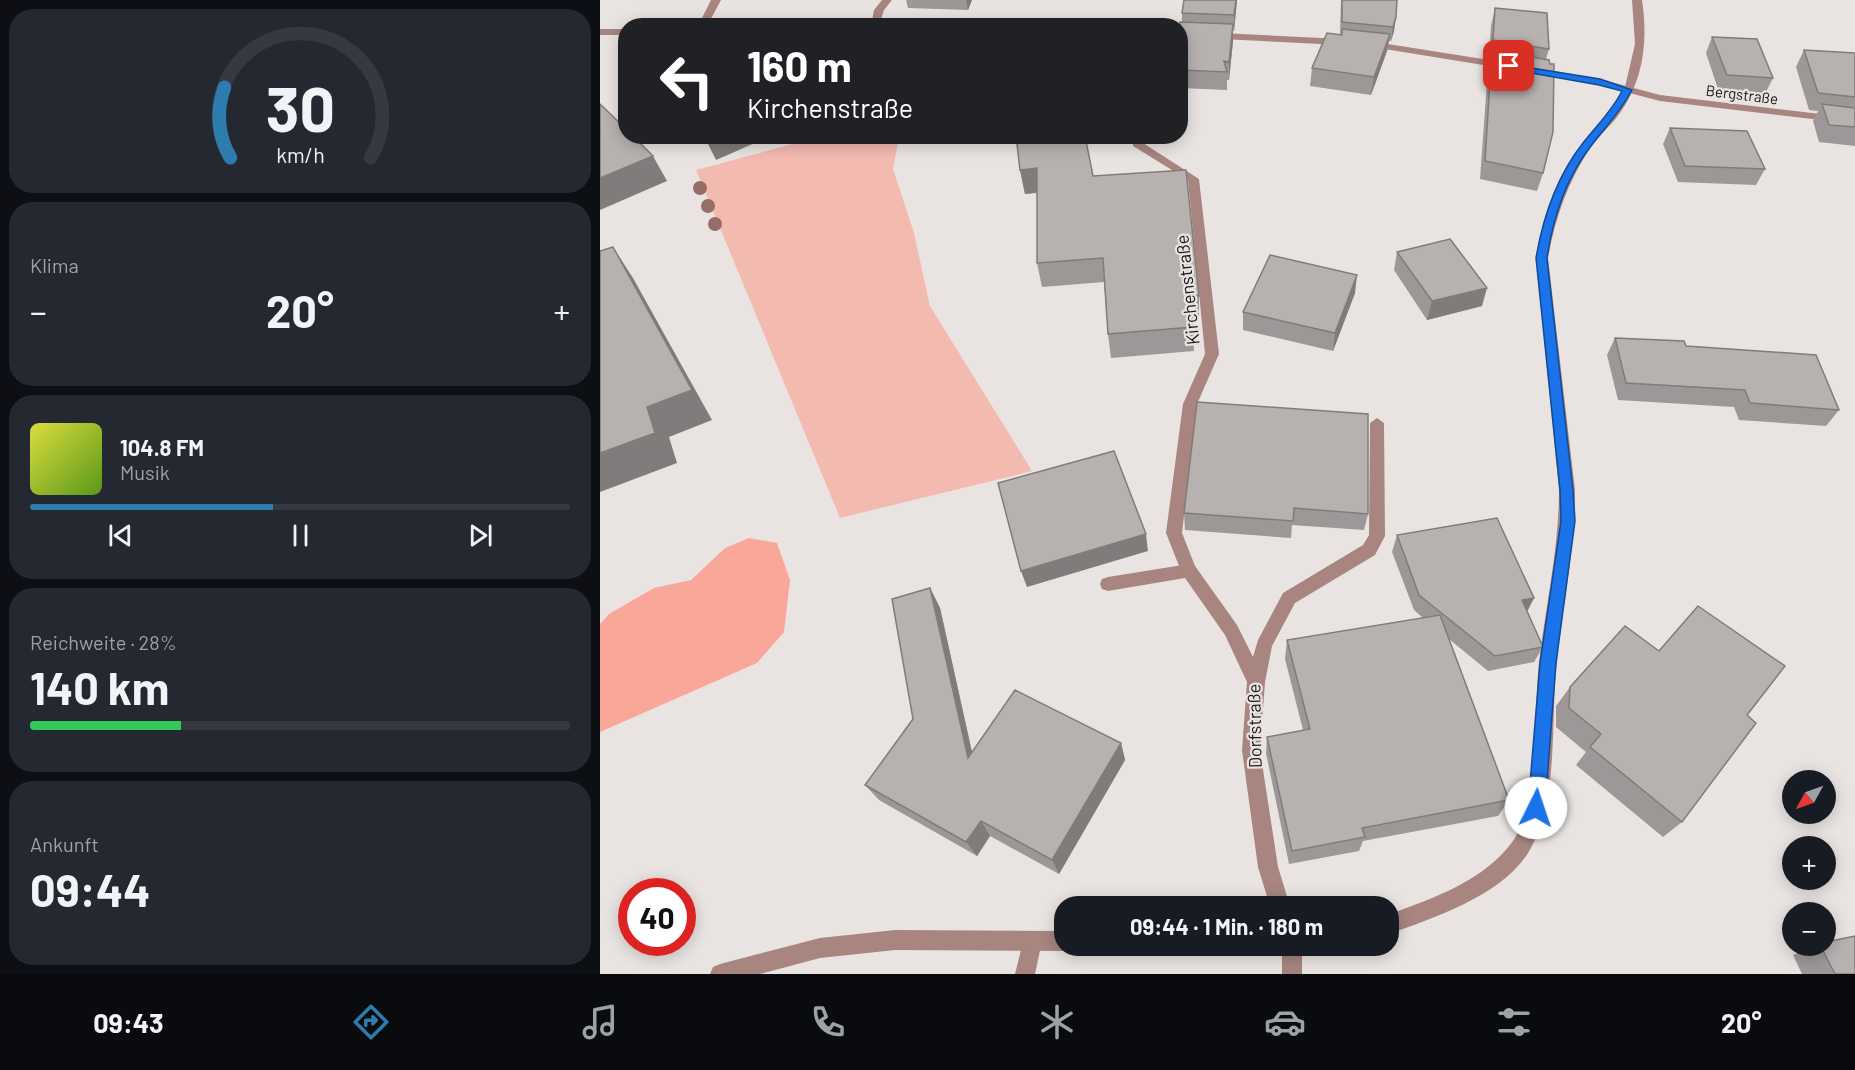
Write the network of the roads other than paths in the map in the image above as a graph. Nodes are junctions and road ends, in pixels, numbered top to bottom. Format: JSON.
{"nodes":[{"id":1,"x":716,"y":0,"type":"edge"},
{"id":2,"x":887,"y":0,"type":"edge"},
{"id":3,"x":1637,"y":0,"type":"edge"},
{"id":4,"x":706,"y":18,"type":"edge"},
{"id":5,"x":877,"y":18,"type":"edge"},
{"id":6,"x":600,"y":32,"type":"edge"},
{"id":7,"x":618,"y":32,"type":"edge"},
{"id":8,"x":1188,"y":34,"type":"edge"},
{"id":9,"x":1628,"y":90,"type":"junction"},
{"id":10,"x":1855,"y":121,"type":"edge"},
{"id":11,"x":1137,"y":144,"type":"edge"},
{"id":12,"x":1377,"y":423,"type":"dead end"},
{"id":13,"x":1189,"y":571,"type":"junction"},
{"id":14,"x":1108,"y":584,"type":"dead end"},
{"id":15,"x":1256,"y":682,"type":"junction"},
{"id":16,"x":1278,"y":896,"type":"edge"},
{"id":17,"x":1399,"y":920,"type":"edge"},
{"id":18,"x":1032,"y":941,"type":"junction"},
{"id":19,"x":1054,"y":941,"type":"edge"},
{"id":20,"x":1292,"y":956,"type":"edge"},
{"id":21,"x":720,"y":974,"type":"edge"},
{"id":22,"x":1025,"y":974,"type":"edge"},
{"id":23,"x":1292,"y":974,"type":"edge"}],
"edges":[{"from":1,"to":4,"type":"street"},
{"from":2,"to":5,"type":"street"},
{"from":3,"to":9,"type":"street"},
{"from":6,"to":7,"type":"street"},
{"from":8,"to":9,"type":"street"},
{"from":9,"to":10,"type":"street","name":"Bergstraße"},
{"from":9,"to":17,"type":"street"},
{"from":11,"to":13,"type":"street","name":"Kirchenstraße"},
{"from":12,"to":15,"type":"street"},
{"from":13,"to":14,"type":"street"},
{"from":13,"to":15,"type":"street","name":"Dorfstraße"},
{"from":15,"to":16,"type":"street","name":"Dorfstraße"},
{"from":18,"to":19,"type":"street"},
{"from":18,"to":21,"type":"street"},
{"from":18,"to":22,"type":"street"},
{"from":20,"to":23,"type":"street"}]}
